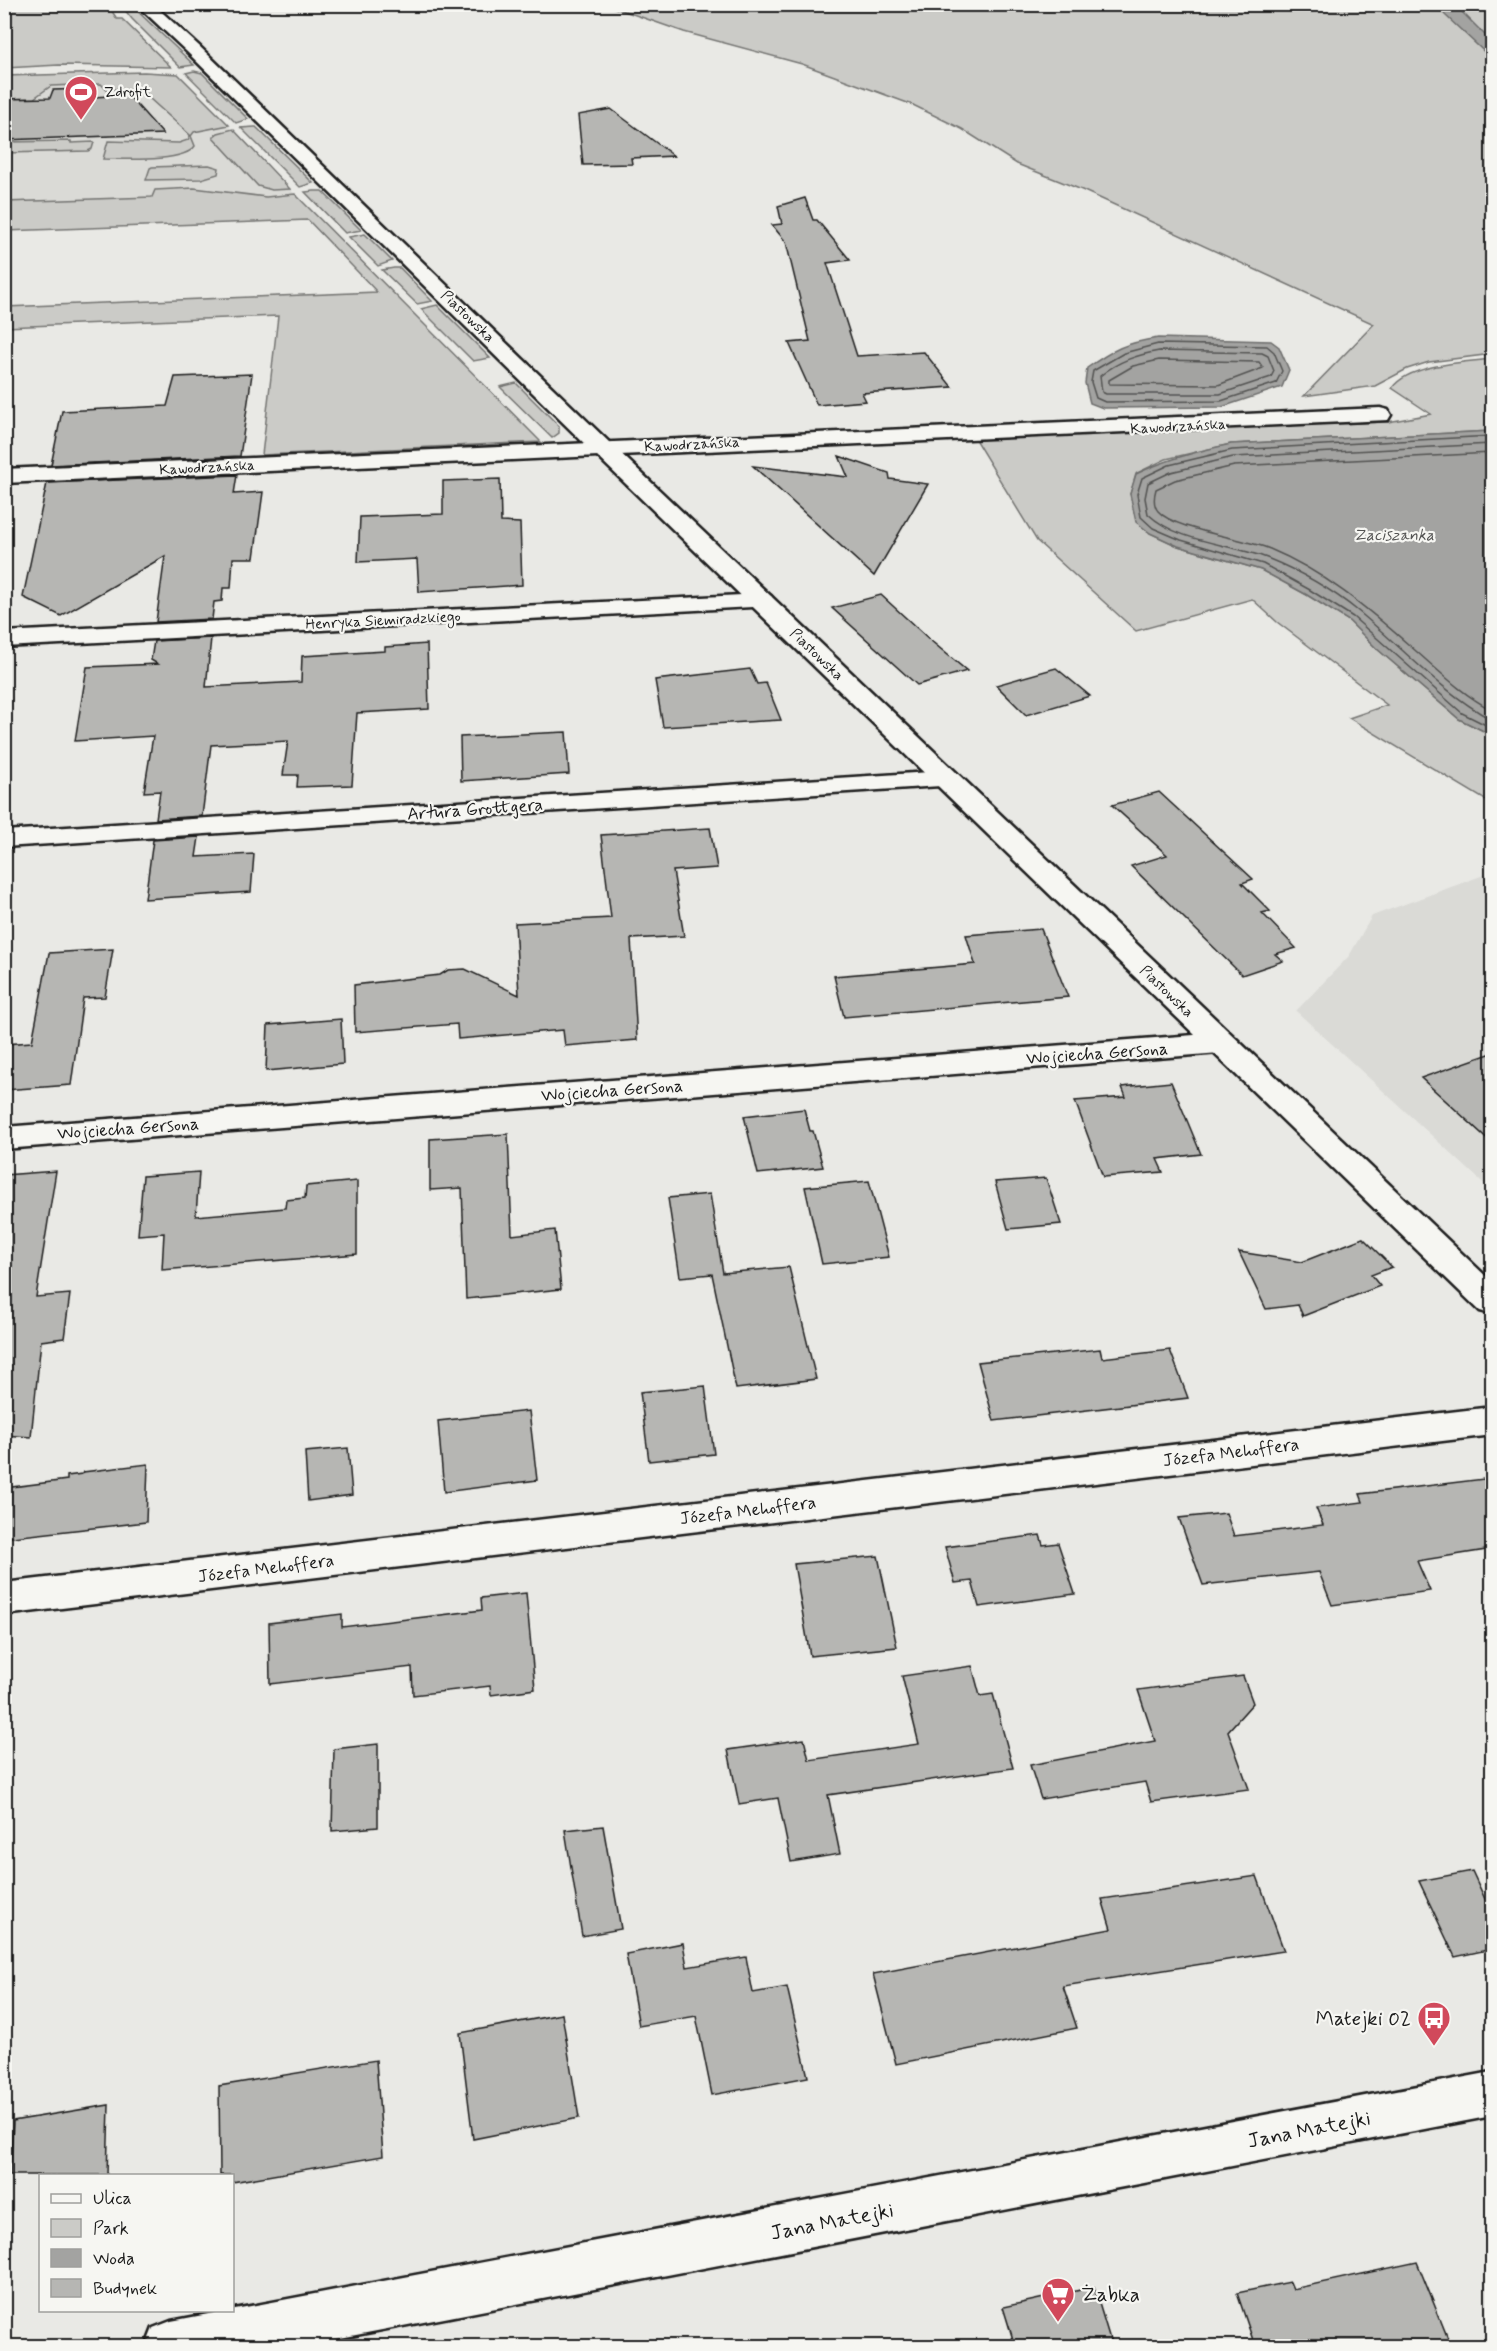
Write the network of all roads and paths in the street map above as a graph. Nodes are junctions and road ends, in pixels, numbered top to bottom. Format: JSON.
{"nodes":[{"id":1,"x":143,"y":4,"type":"edge"},
{"id":2,"x":1380,"y":415,"type":"dead end"},
{"id":3,"x":603,"y":449,"type":"junction"},
{"id":4,"x":4,"y":476,"type":"edge"},
{"id":5,"x":762,"y":601,"type":"junction"},
{"id":6,"x":4,"y":640,"type":"edge"},
{"id":7,"x":946,"y":779,"type":"junction"},
{"id":8,"x":4,"y":839,"type":"edge"},
{"id":9,"x":1220,"y":1043,"type":"junction"},
{"id":10,"x":4,"y":1138,"type":"edge"},
{"id":11,"x":1492,"y":1302,"type":"edge"},
{"id":12,"x":1492,"y":1421,"type":"edge"},
{"id":13,"x":4,"y":1599,"type":"edge"},
{"id":14,"x":1492,"y":2094,"type":"edge"},
{"id":15,"x":201,"y":2344,"type":"edge"}],
"edges":[{"from":1,"to":3,"type":"street","name":"Piastowska"},
{"from":2,"to":3,"type":"street","name":"Kawodrzańska"},
{"from":3,"to":4,"type":"street","name":"Kawodrzańska"},
{"from":3,"to":5,"type":"street","name":"Piastowska"},
{"from":5,"to":6,"type":"street","name":"Henryka Siemiradzkiego"},
{"from":5,"to":7,"type":"street","name":"Piastowska"},
{"from":7,"to":8,"type":"street","name":"Artura Grottgera"},
{"from":7,"to":9,"type":"street","name":"Piastowska"},
{"from":9,"to":10,"type":"street","name":"Wojciecha Gersona"},
{"from":9,"to":11,"type":"street","name":"Piastowska"},
{"from":12,"to":13,"type":"street","name":"Józefa Mehoffera"},
{"from":14,"to":15,"type":"street","name":"Jana Matejki"}]}
